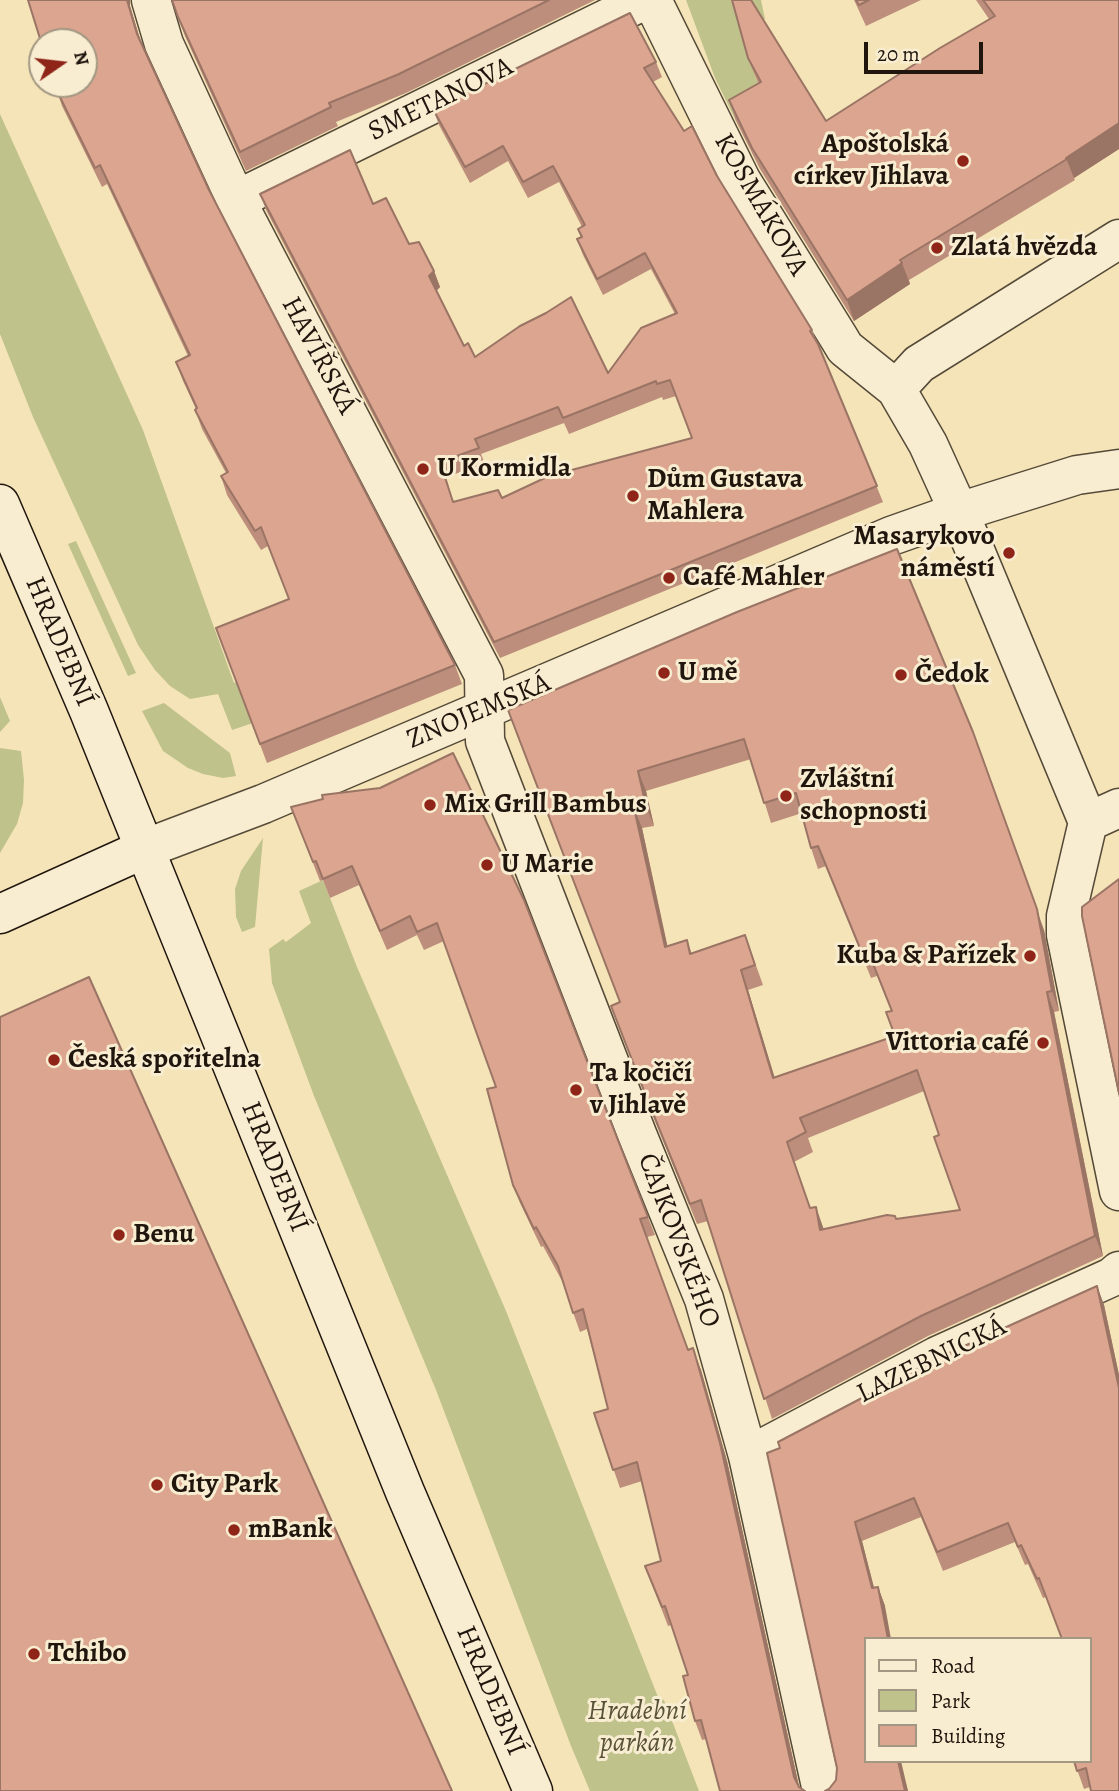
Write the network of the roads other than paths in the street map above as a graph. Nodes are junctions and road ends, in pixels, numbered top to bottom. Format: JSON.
{"nodes":[{"id":1,"x":151,"y":0,"type":"edge"},
{"id":2,"x":646,"y":0,"type":"edge"},
{"id":3,"x":652,"y":0,"type":"edge"},
{"id":4,"x":236,"y":200,"type":"junction"},
{"id":5,"x":1119,"y":239,"type":"edge"},
{"id":6,"x":896,"y":389,"type":"junction"},
{"id":7,"x":1119,"y":469,"type":"edge"},
{"id":8,"x":0,"y":504,"type":"edge"},
{"id":9,"x":959,"y":512,"type":"junction"},
{"id":10,"x":486,"y":708,"type":"junction"},
{"id":11,"x":1103,"y":815,"type":"edge"},
{"id":12,"x":144,"y":849,"type":"junction"},
{"id":13,"x":0,"y":914,"type":"edge"},
{"id":14,"x":1119,"y":1191,"type":"edge"},
{"id":15,"x":1119,"y":1271,"type":"edge"},
{"id":16,"x":748,"y":1456,"type":"junction"},
{"id":17,"x":533,"y":1791,"type":"edge"},
{"id":18,"x":822,"y":1791,"type":"edge"}],
"edges":[{"from":1,"to":4,"type":"street","name":"HAVÍŘSKÁ"},
{"from":2,"to":4,"type":"street","name":"SMETANOVA"},
{"from":3,"to":6,"type":"street","name":"KOSMÁKOVA"},
{"from":4,"to":10,"type":"street","name":"HAVÍŘSKÁ"},
{"from":5,"to":6,"type":"street"},
{"from":6,"to":9,"type":"street"},
{"from":7,"to":9,"type":"street"},
{"from":8,"to":12,"type":"street","name":"HRADEBNÍ"},
{"from":9,"to":10,"type":"street","name":"ZNOJEMSKÁ"},
{"from":9,"to":11,"type":"street"},
{"from":10,"to":12,"type":"street","name":"ZNOJEMSKÁ"},
{"from":10,"to":16,"type":"street","name":"ČAJKOVSKÉHO"},
{"from":11,"to":14,"type":"street"},
{"from":12,"to":13,"type":"street","name":"ZNOJEMSKÁ"},
{"from":12,"to":17,"type":"street","name":"HRADEBNÍ"},
{"from":15,"to":16,"type":"street","name":"LAZEBNICKÁ"},
{"from":16,"to":18,"type":"street","name":"ČAJKOVSKÉHO"}]}
